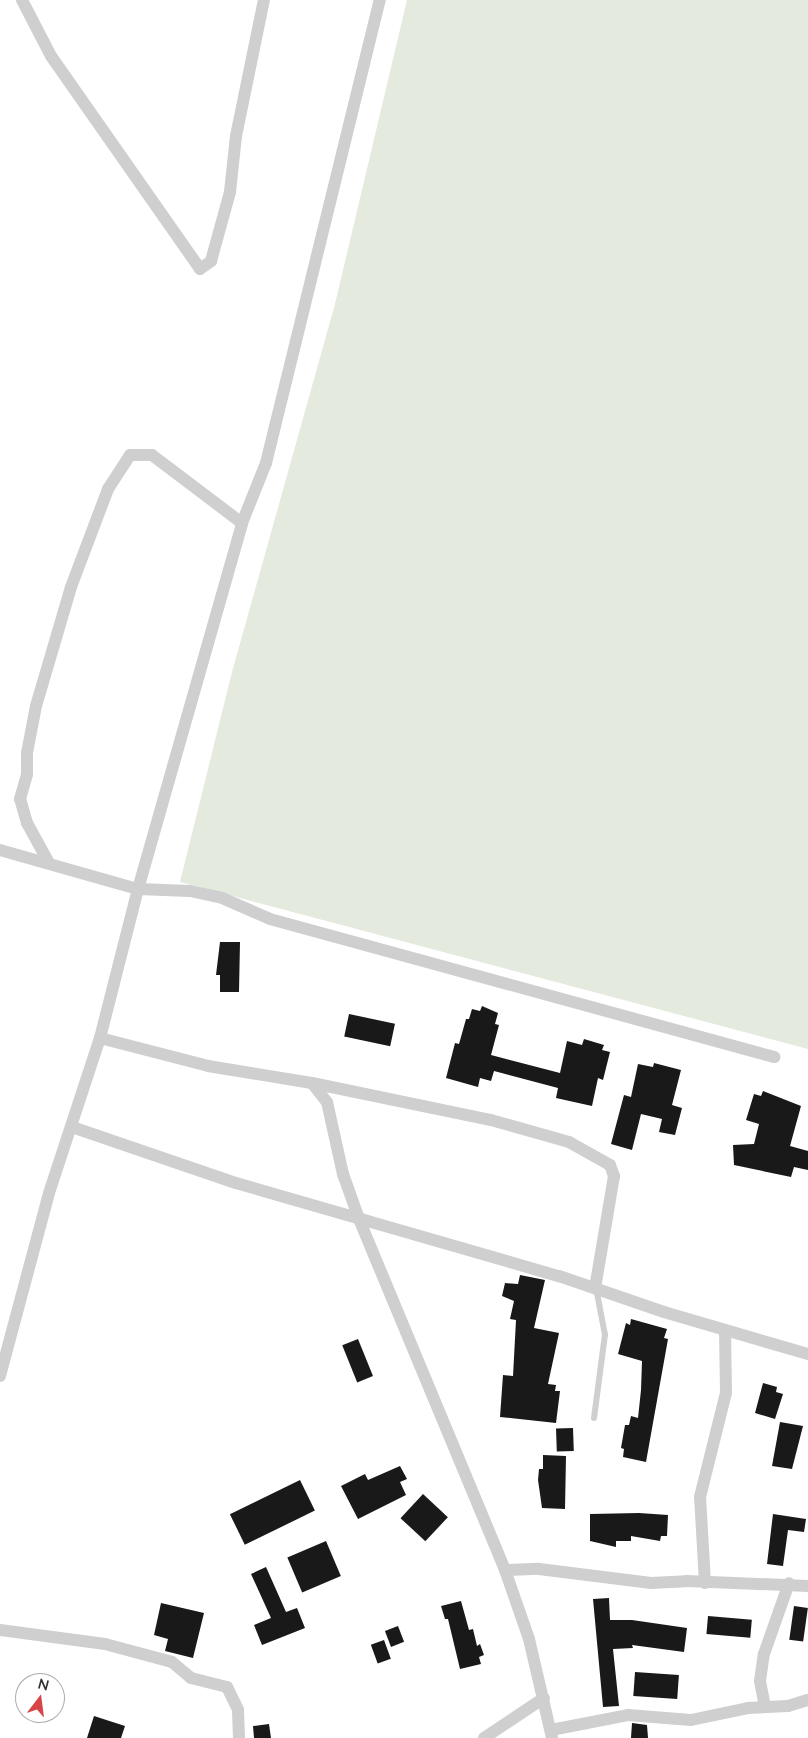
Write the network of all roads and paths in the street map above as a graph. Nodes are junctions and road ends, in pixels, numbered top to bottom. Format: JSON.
{"nodes":[{"id":1,"x":22,"y":0,"type":"edge"},
{"id":2,"x":264,"y":0,"type":"edge"},
{"id":3,"x":380,"y":0,"type":"edge"},
{"id":4,"x":242,"y":523,"type":"junction"},
{"id":5,"x":0,"y":850,"type":"edge"},
{"id":6,"x":49,"y":863,"type":"junction"},
{"id":7,"x":138,"y":890,"type":"junction"},
{"id":8,"x":100,"y":1038,"type":"junction"},
{"id":9,"x":774,"y":1057,"type":"dead end"},
{"id":10,"x":312,"y":1083,"type":"junction"},
{"id":11,"x":72,"y":1127,"type":"junction"},
{"id":12,"x":359,"y":1219,"type":"junction"},
{"id":13,"x":595,"y":1288,"type":"junction"},
{"id":14,"x":725,"y":1330,"type":"junction"},
{"id":15,"x":808,"y":1354,"type":"edge"},
{"id":16,"x":0,"y":1376,"type":"edge"},
{"id":17,"x":594,"y":1418,"type":"dead end"},
{"id":18,"x":504,"y":1570,"type":"junction"},
{"id":19,"x":705,"y":1582,"type":"junction"},
{"id":20,"x":789,"y":1584,"type":"junction"},
{"id":21,"x":808,"y":1586,"type":"edge"},
{"id":22,"x":0,"y":1630,"type":"edge"},
{"id":23,"x":544,"y":1698,"type":"junction"},
{"id":24,"x":808,"y":1700,"type":"edge"},
{"id":25,"x":765,"y":1707,"type":"junction"},
{"id":26,"x":552,"y":1734,"type":"edge"},
{"id":27,"x":239,"y":1738,"type":"edge"},
{"id":28,"x":484,"y":1738,"type":"edge"}],
"edges":[{"from":1,"to":2,"type":"street"},
{"from":3,"to":4,"type":"street"},
{"from":4,"to":6,"type":"street"},
{"from":4,"to":7,"type":"street"},
{"from":5,"to":6,"type":"street"},
{"from":6,"to":7,"type":"street"},
{"from":7,"to":8,"type":"street"},
{"from":7,"to":9,"type":"street"},
{"from":8,"to":10,"type":"street"},
{"from":8,"to":11,"type":"street"},
{"from":10,"to":12,"type":"street"},
{"from":10,"to":13,"type":"street"},
{"from":11,"to":12,"type":"street"},
{"from":11,"to":16,"type":"street"},
{"from":12,"to":13,"type":"street"},
{"from":12,"to":18,"type":"street"},
{"from":13,"to":14,"type":"street"},
{"from":13,"to":17,"type":"lane"},
{"from":14,"to":15,"type":"street"},
{"from":14,"to":19,"type":"street"},
{"from":18,"to":19,"type":"street"},
{"from":18,"to":23,"type":"street"},
{"from":19,"to":20,"type":"street"},
{"from":20,"to":21,"type":"street"},
{"from":20,"to":25,"type":"street"},
{"from":22,"to":27,"type":"street"},
{"from":23,"to":26,"type":"street"},
{"from":23,"to":28,"type":"street"},
{"from":24,"to":25,"type":"street"},
{"from":25,"to":26,"type":"street"}]}
